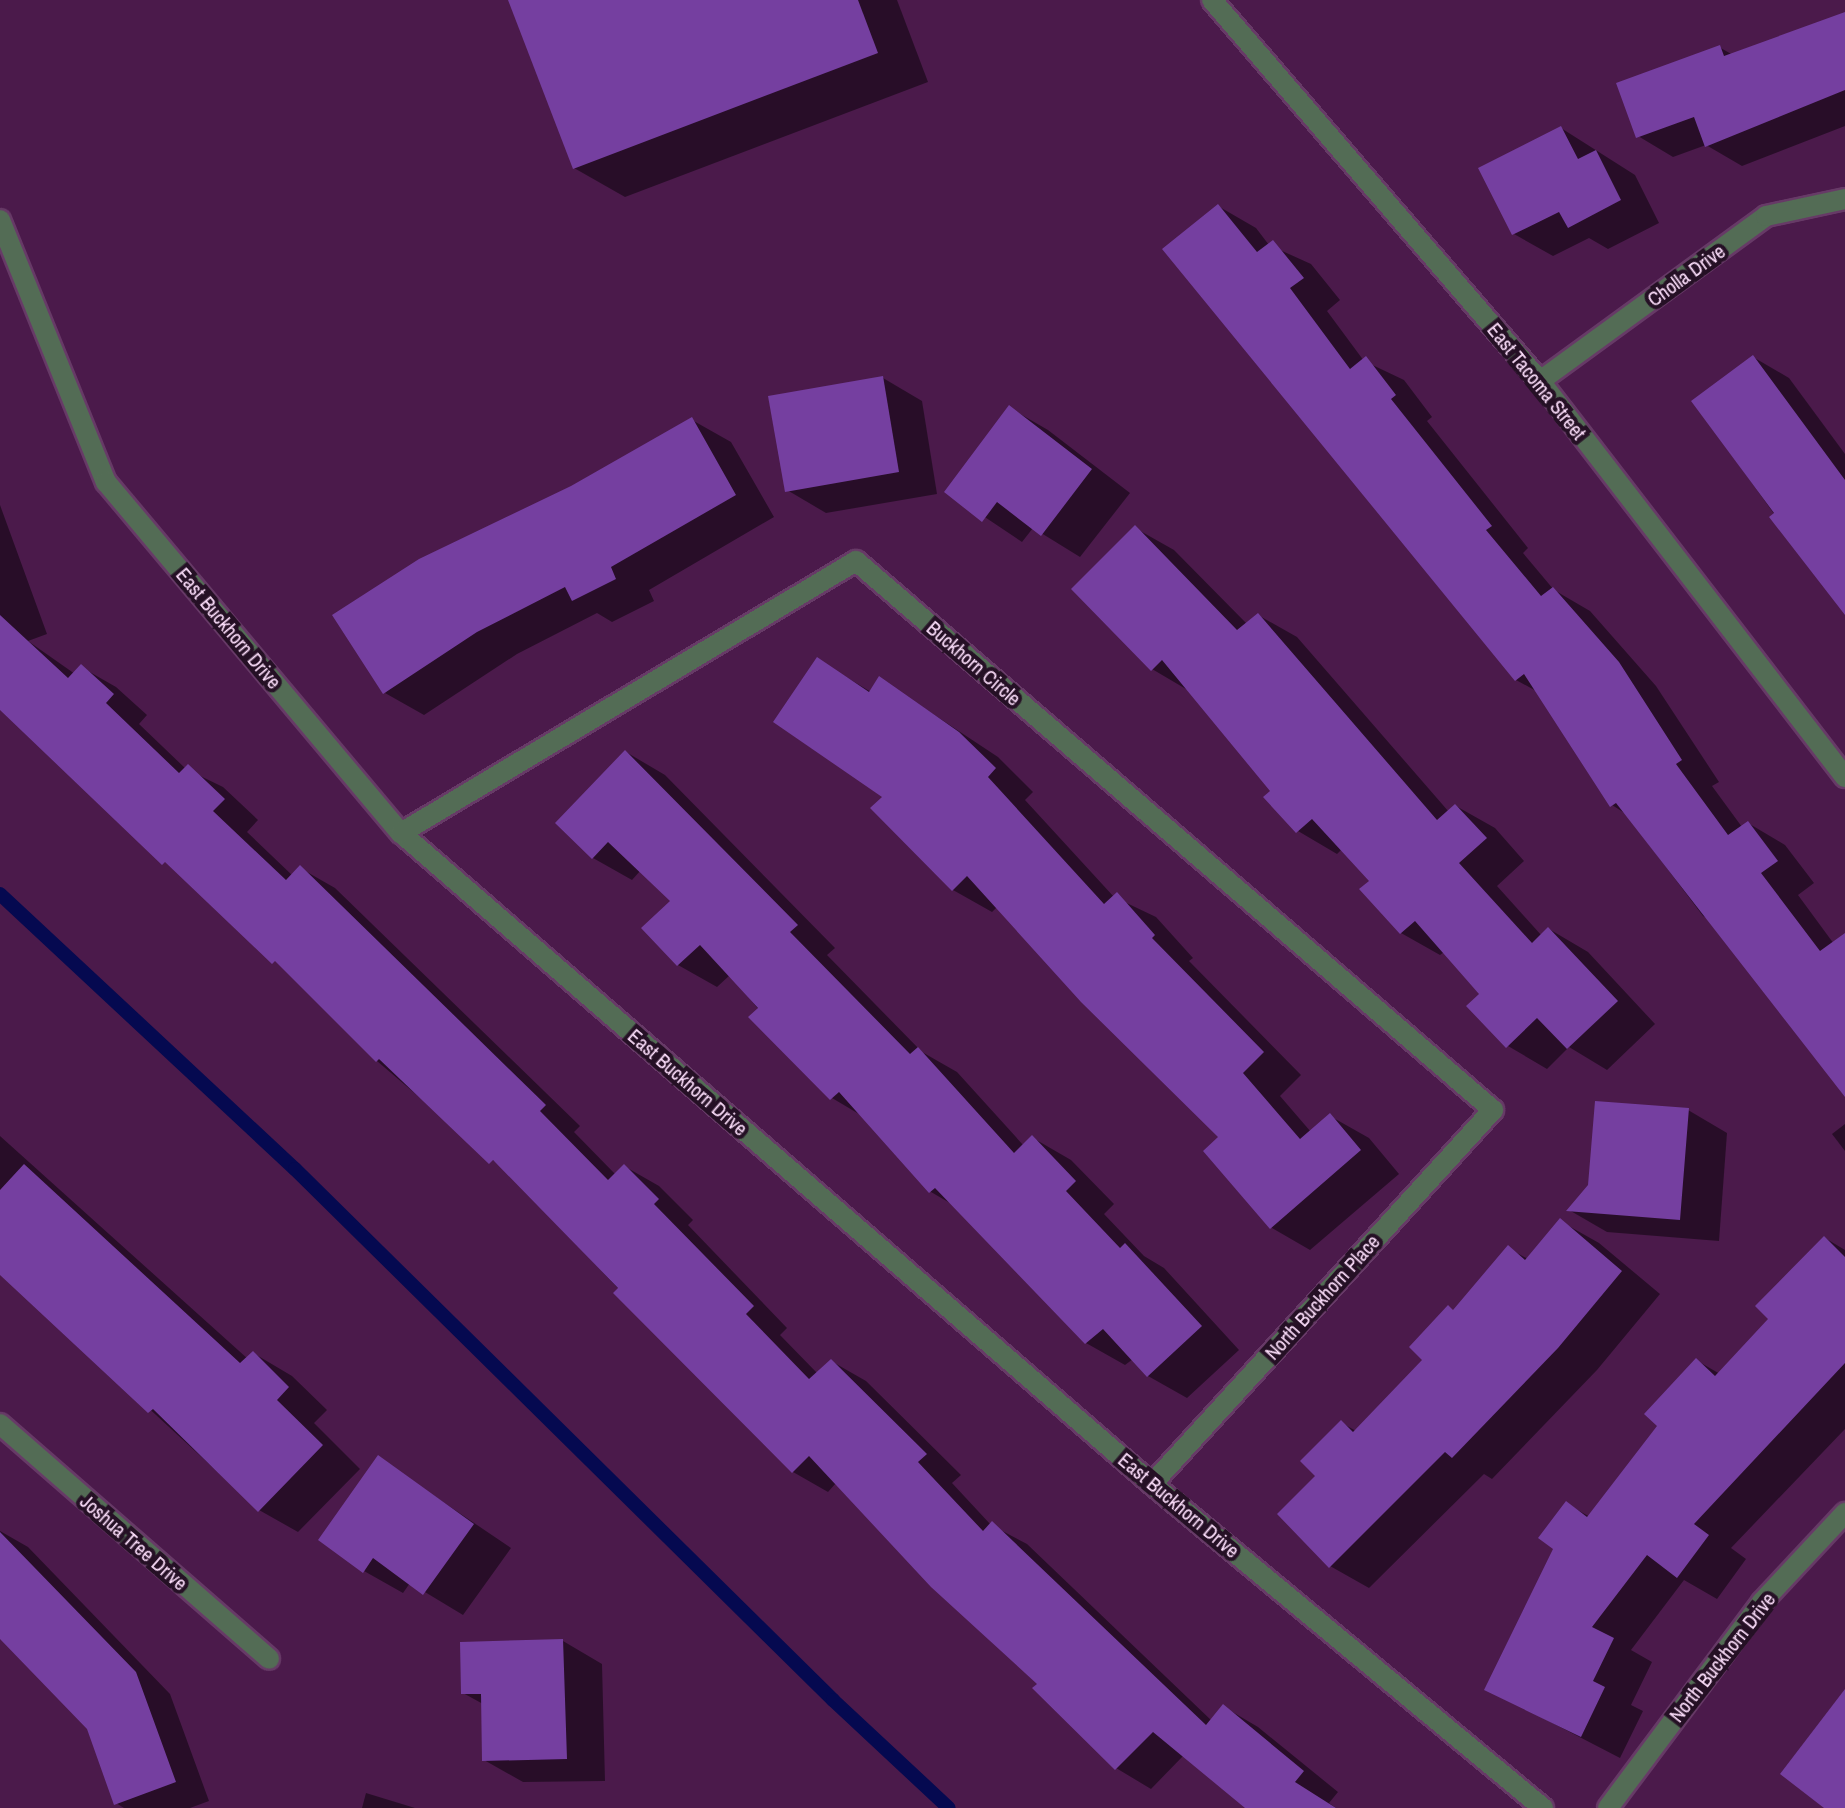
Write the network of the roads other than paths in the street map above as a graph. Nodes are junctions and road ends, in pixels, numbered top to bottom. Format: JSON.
{"nodes":[{"id":1,"x":1212,"y":0,"type":"edge"},
{"id":2,"x":1845,"y":199,"type":"edge"},
{"id":3,"x":0,"y":220,"type":"edge"},
{"id":4,"x":1540,"y":381,"type":"junction"},
{"id":5,"x":1845,"y":777,"type":"edge"},
{"id":6,"x":401,"y":833,"type":"junction"},
{"id":7,"x":1493,"y":1110,"type":"joint"},
{"id":8,"x":0,"y":1424,"type":"edge"},
{"id":9,"x":1152,"y":1484,"type":"junction"},
{"id":10,"x":1845,"y":1513,"type":"edge"},
{"id":11,"x":269,"y":1659,"type":"dead end"},
{"id":12,"x":1543,"y":1808,"type":"edge"},
{"id":13,"x":1608,"y":1808,"type":"edge"}],
"edges":[{"from":1,"to":4,"type":"street","name":"East Tacoma Street"},
{"from":2,"to":4,"type":"street","name":"Cholla Drive"},
{"from":3,"to":6,"type":"street","name":"East Buckhorn Drive"},
{"from":4,"to":5,"type":"street","name":"East Tacoma Street"},
{"from":6,"to":7,"type":"street","name":"Buckhorn Circle"},
{"from":6,"to":9,"type":"street","name":"East Buckhorn Drive"},
{"from":7,"to":9,"type":"street","name":"North Buckhorn Place"},
{"from":8,"to":11,"type":"street","name":"Joshua Tree Drive"},
{"from":9,"to":12,"type":"street","name":"East Buckhorn Drive"},
{"from":10,"to":13,"type":"street","name":"North Buckhorn Drive"}]}
